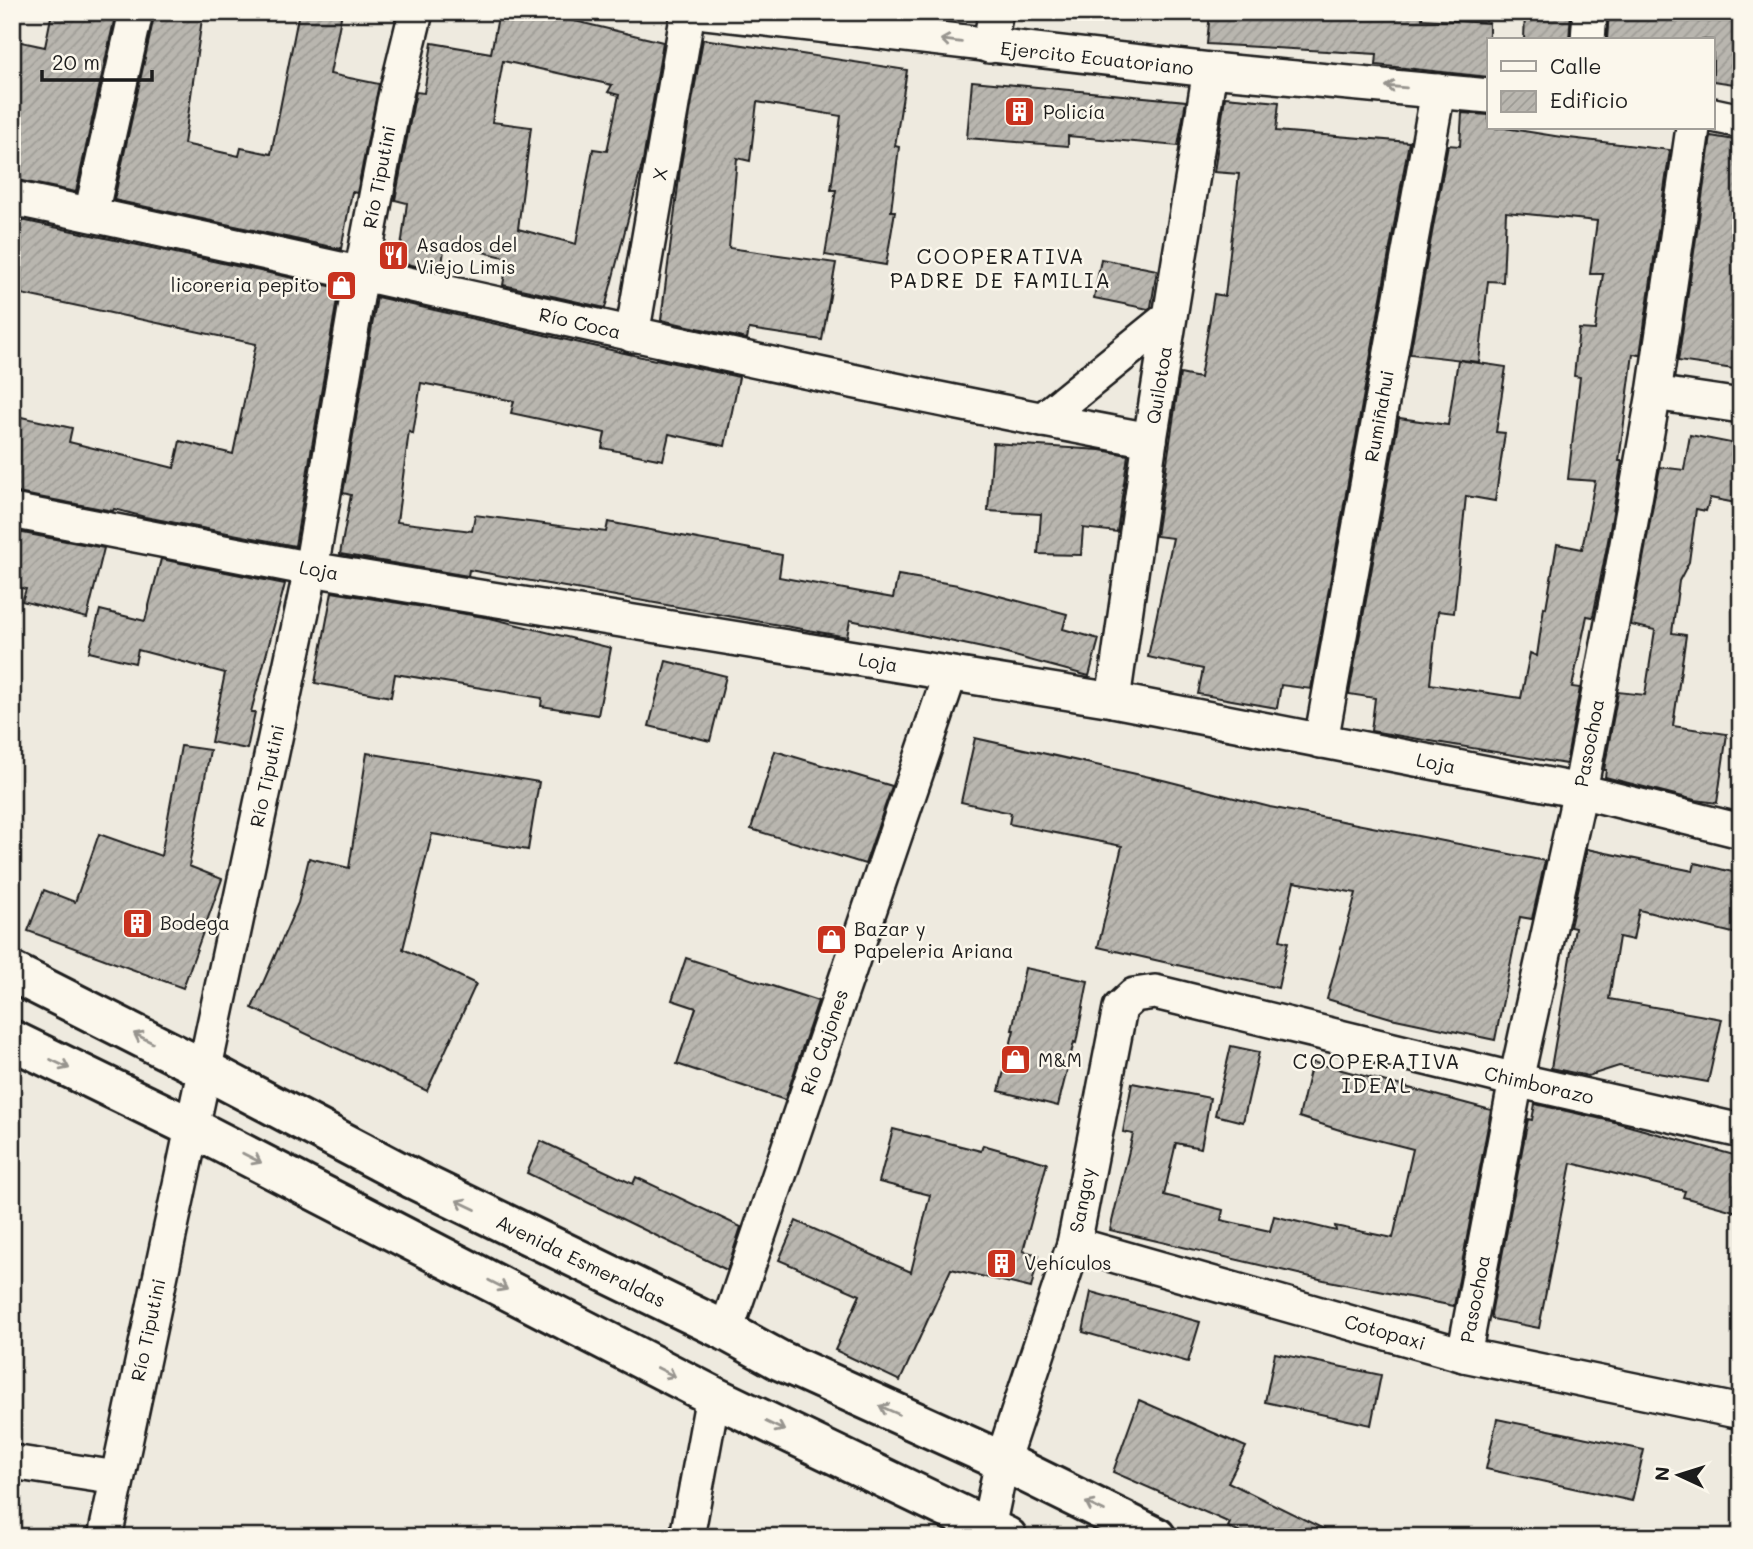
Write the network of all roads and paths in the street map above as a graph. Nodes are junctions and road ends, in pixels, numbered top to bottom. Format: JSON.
{"nodes":[{"id":1,"x":136,"y":12,"type":"edge"},
{"id":2,"x":416,"y":12,"type":"edge"},
{"id":3,"x":688,"y":12,"type":"edge"},
{"id":4,"x":706,"y":12,"type":"edge"},
{"id":5,"x":996,"y":12,"type":"edge"},
{"id":6,"x":1590,"y":12,"type":"edge"},
{"id":7,"x":1588,"y":38,"type":"edge"},
{"id":8,"x":989,"y":46,"type":"junction"},
{"id":9,"x":1210,"y":70,"type":"junction"},
{"id":10,"x":1438,"y":91,"type":"junction"},
{"id":11,"x":1487,"y":96,"type":"edge"},
{"id":12,"x":1714,"y":115,"type":"edge"},
{"id":13,"x":1741,"y":121,"type":"edge"},
{"id":14,"x":1693,"y":130,"type":"edge"},
{"id":15,"x":12,"y":198,"type":"edge"},
{"id":16,"x":91,"y":214,"type":"junction"},
{"id":17,"x":361,"y":274,"type":"junction"},
{"id":18,"x":1169,"y":317,"type":"junction"},
{"id":19,"x":632,"y":335,"type":"junction"},
{"id":20,"x":1654,"y":393,"type":"junction"},
{"id":21,"x":1741,"y":406,"type":"edge"},
{"id":22,"x":1042,"y":421,"type":"junction"},
{"id":23,"x":1150,"y":440,"type":"junction"},
{"id":24,"x":12,"y":511,"type":"edge"},
{"id":25,"x":311,"y":569,"type":"junction"},
{"id":26,"x":950,"y":674,"type":"junction"},
{"id":27,"x":1113,"y":700,"type":"junction"},
{"id":28,"x":1321,"y":741,"type":"junction"},
{"id":29,"x":1580,"y":791,"type":"junction"},
{"id":30,"x":1741,"y":831,"type":"edge"},
{"id":31,"x":12,"y":972,"type":"edge"},
{"id":32,"x":1134,"y":995,"type":"joint"},
{"id":33,"x":12,"y":1040,"type":"edge"},
{"id":34,"x":204,"y":1069,"type":"junction"},
{"id":35,"x":1516,"y":1080,"type":"junction"},
{"id":36,"x":191,"y":1127,"type":"junction"},
{"id":37,"x":1741,"y":1131,"type":"edge"},
{"id":38,"x":1074,"y":1244,"type":"junction"},
{"id":39,"x":726,"y":1331,"type":"junction"},
{"id":40,"x":1464,"y":1355,"type":"junction"},
{"id":41,"x":713,"y":1396,"type":"junction"},
{"id":42,"x":1741,"y":1412,"type":"edge"},
{"id":43,"x":1002,"y":1461,"type":"junction"},
{"id":44,"x":12,"y":1462,"type":"edge"},
{"id":45,"x":117,"y":1478,"type":"junction"},
{"id":46,"x":998,"y":1532,"type":"edge"},
{"id":47,"x":105,"y":1537,"type":"edge"},
{"id":48,"x":687,"y":1537,"type":"edge"},
{"id":49,"x":1156,"y":1537,"type":"edge"}],
"edges":[{"from":1,"to":16,"type":"street"},
{"from":2,"to":17,"type":"street","name":"Río Tiputini"},
{"from":3,"to":19,"type":"street","name":"X"},
{"from":8,"to":4,"type":"street","name":"Ejercito Ecuatoriano","one_way":true},
{"from":5,"to":8,"type":"street"},
{"from":6,"to":7,"type":"street"},
{"from":8,"to":9,"type":"street","name":"Ejercito Ecuatoriano"},
{"from":10,"to":9,"type":"street","name":"Ejercito Ecuatoriano","one_way":true},
{"from":9,"to":18,"type":"street","name":"Quilotoa"},
{"from":10,"to":11,"type":"street","name":"Ejercito Ecuatoriano"},
{"from":10,"to":28,"type":"street","name":"Rumiñahui"},
{"from":12,"to":13,"type":"street"},
{"from":14,"to":20,"type":"street","name":"Pasochoa"},
{"from":15,"to":16,"type":"street","name":"Río Coca"},
{"from":16,"to":17,"type":"street","name":"Río Coca"},
{"from":17,"to":19,"type":"street","name":"Río Coca"},
{"from":17,"to":25,"type":"street","name":"Río Tiputini"},
{"from":18,"to":22,"type":"street"},
{"from":18,"to":23,"type":"street","name":"Quilotoa"},
{"from":19,"to":22,"type":"street","name":"Río Coca"},
{"from":20,"to":21,"type":"street"},
{"from":20,"to":29,"type":"street","name":"Pasochoa"},
{"from":22,"to":23,"type":"street","name":"Río Coca"},
{"from":23,"to":27,"type":"street","name":"Quilotoa"},
{"from":24,"to":25,"type":"street","name":"Loja"},
{"from":25,"to":26,"type":"street","name":"Loja"},
{"from":25,"to":34,"type":"street","name":"Río Tiputini"},
{"from":26,"to":27,"type":"street","name":"Loja"},
{"from":26,"to":39,"type":"street","name":"Río Cajones"},
{"from":27,"to":28,"type":"street","name":"Loja"},
{"from":28,"to":29,"type":"street","name":"Loja"},
{"from":29,"to":30,"type":"street","name":"Loja"},
{"from":29,"to":35,"type":"street","name":"Pasochoa"},
{"from":34,"to":31,"type":"main road","name":"Avenida Esmeraldas","one_way":true},
{"from":32,"to":35,"type":"street","name":"Chimborazo"},
{"from":32,"to":38,"type":"street","name":"Sangay"},
{"from":33,"to":36,"type":"main road","one_way":true},
{"from":34,"to":36,"type":"street","name":"Río Tiputini"},
{"from":39,"to":34,"type":"main road","name":"Avenida Esmeraldas","one_way":true},
{"from":35,"to":37,"type":"street","name":"Chimborazo"},
{"from":35,"to":40,"type":"street","name":"Pasochoa"},
{"from":36,"to":41,"type":"main road","one_way":true},
{"from":36,"to":45,"type":"street","name":"Río Tiputini"},
{"from":38,"to":40,"type":"street","name":"Cotopaxi"},
{"from":38,"to":43,"type":"street","name":"Sangay"},
{"from":43,"to":39,"type":"main road","name":"Avenida Esmeraldas","one_way":true},
{"from":40,"to":42,"type":"street","name":"Cotopaxi"},
{"from":41,"to":46,"type":"main road","one_way":true},
{"from":41,"to":48,"type":"street"},
{"from":43,"to":46,"type":"street","name":"Sangay"},
{"from":49,"to":43,"type":"main road","name":"Avenida Esmeraldas","one_way":true},
{"from":44,"to":45,"type":"street"},
{"from":45,"to":47,"type":"street","name":"Río Tiputini"}]}
